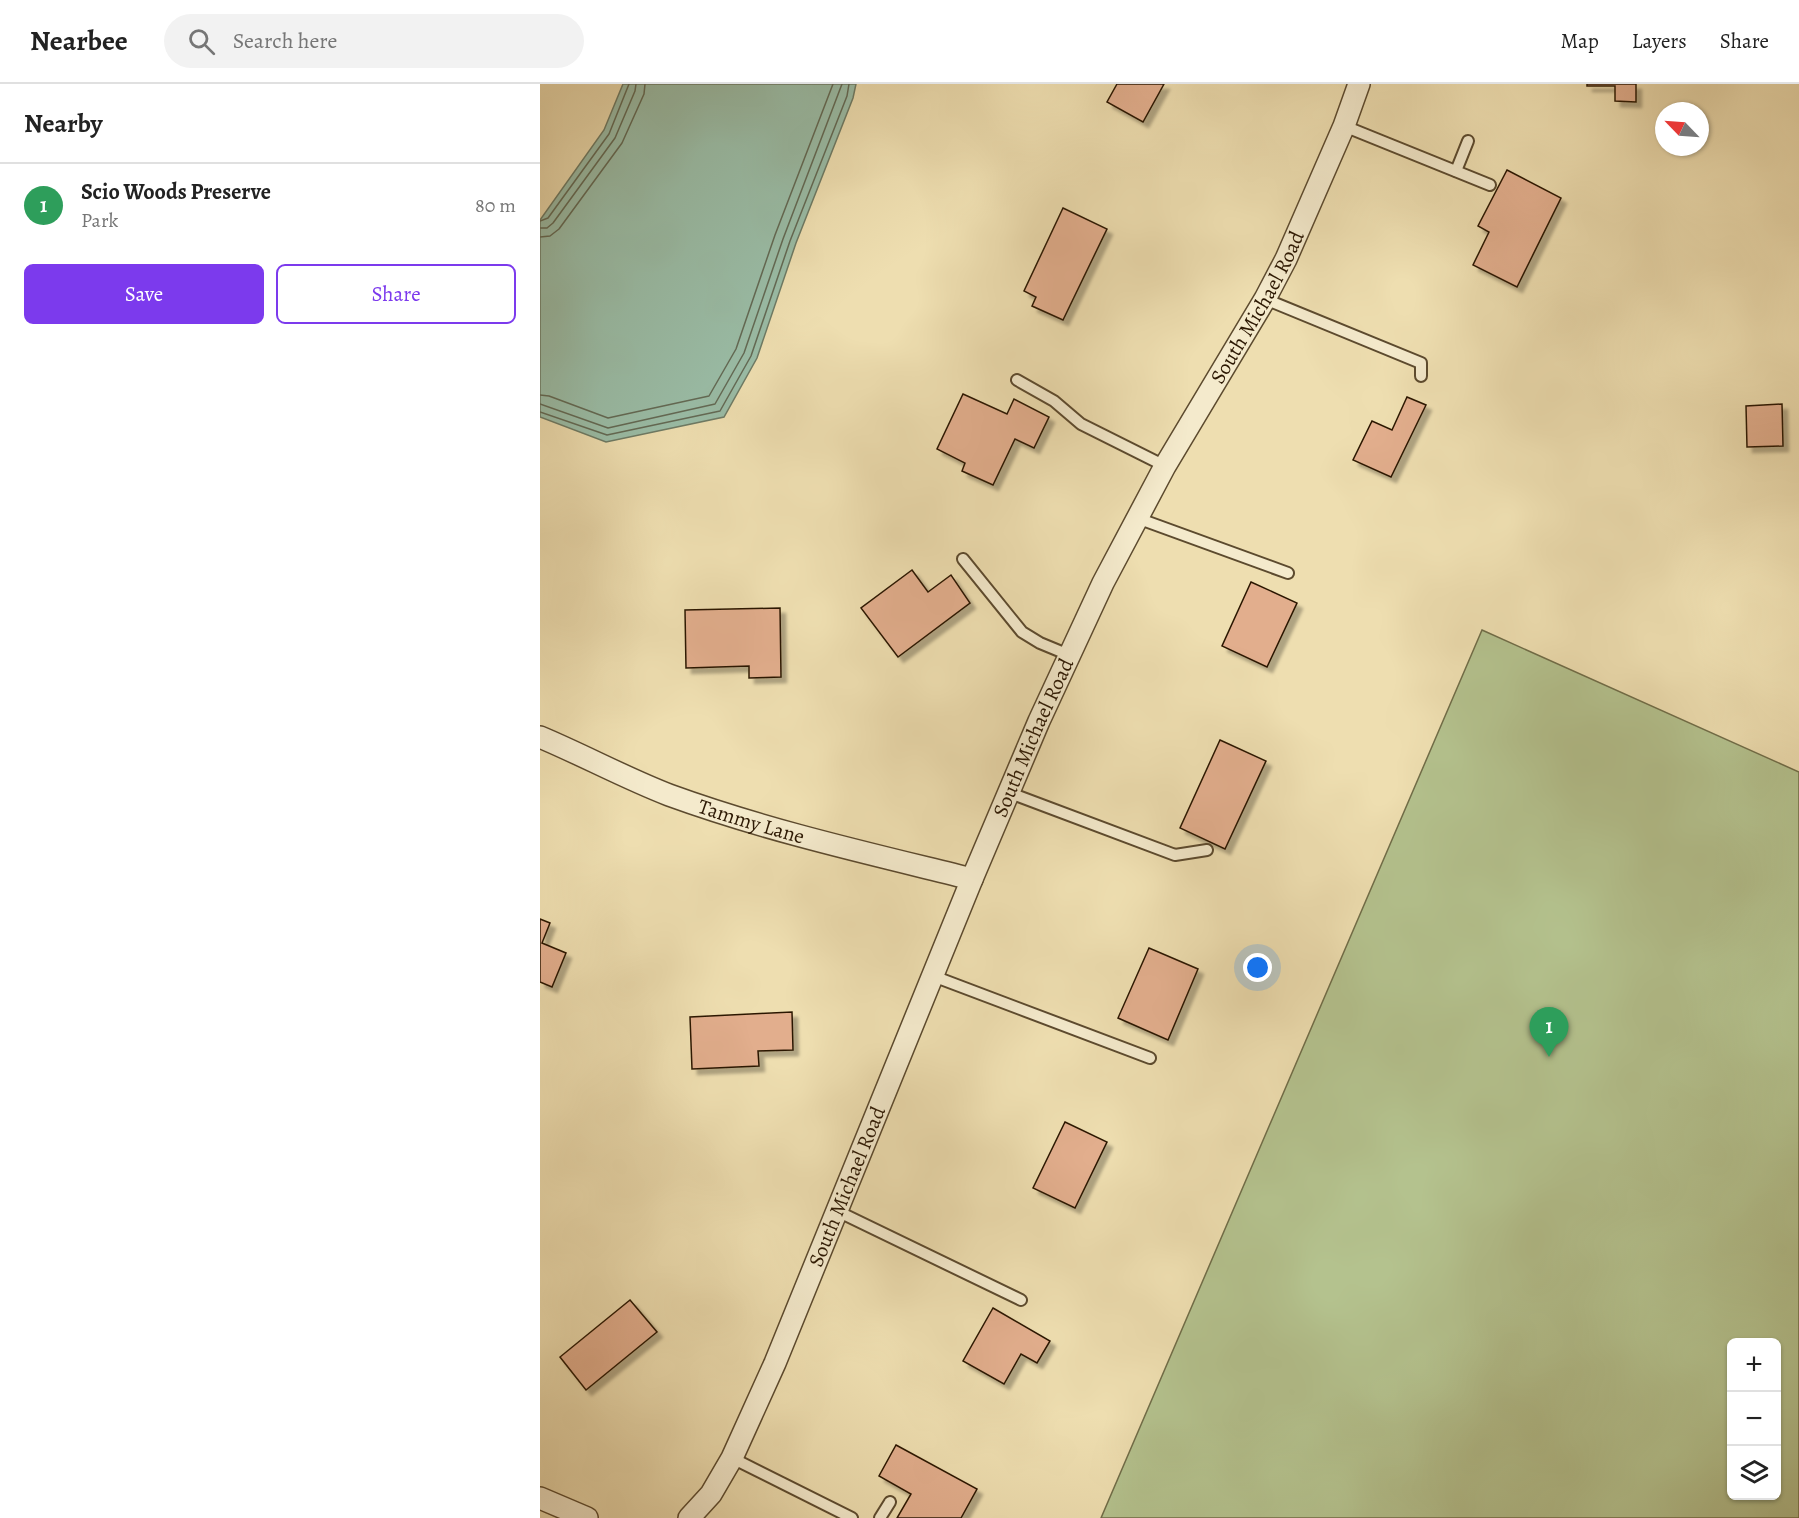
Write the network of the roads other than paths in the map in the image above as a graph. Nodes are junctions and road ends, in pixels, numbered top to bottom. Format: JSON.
{"nodes":[{"id":1,"x":1359,"y":84,"type":"edge"},
{"id":2,"x":1344,"y":126,"type":"junction"},
{"id":3,"x":1468,"y":141,"type":"dead end"},
{"id":4,"x":1456,"y":171,"type":"junction"},
{"id":5,"x":1490,"y":185,"type":"dead end"},
{"id":6,"x":1265,"y":299,"type":"junction"},
{"id":7,"x":1421,"y":376,"type":"dead end"},
{"id":8,"x":1017,"y":380,"type":"dead end"},
{"id":9,"x":1165,"y":466,"type":"junction"},
{"id":10,"x":1137,"y":518,"type":"junction"},
{"id":11,"x":963,"y":559,"type":"dead end"},
{"id":12,"x":1288,"y":573,"type":"dead end"},
{"id":13,"x":1069,"y":655,"type":"junction"},
{"id":14,"x":540,"y":737,"type":"edge"},
{"id":15,"x":1010,"y":793,"type":"junction"},
{"id":16,"x":1207,"y":850,"type":"dead end"},
{"id":17,"x":972,"y":879,"type":"junction"},
{"id":18,"x":933,"y":976,"type":"junction"},
{"id":19,"x":1150,"y":1058,"type":"dead end"},
{"id":20,"x":837,"y":1211,"type":"junction"},
{"id":21,"x":1021,"y":1300,"type":"dead end"},
{"id":22,"x":732,"y":1458,"type":"junction"},
{"id":23,"x":540,"y":1498,"type":"edge"},
{"id":24,"x":890,"y":1502,"type":"dead end"},
{"id":25,"x":587,"y":1518,"type":"edge"},
{"id":26,"x":689,"y":1518,"type":"edge"},
{"id":27,"x":852,"y":1518,"type":"edge"},
{"id":28,"x":880,"y":1518,"type":"edge"}],
"edges":[{"from":1,"to":2,"type":"street","name":"South Michael Road"},
{"from":2,"to":4,"type":"lane"},
{"from":2,"to":6,"type":"street","name":"South Michael Road"},
{"from":3,"to":4,"type":"lane"},
{"from":4,"to":5,"type":"lane"},
{"from":6,"to":7,"type":"lane"},
{"from":6,"to":9,"type":"street","name":"South Michael Road"},
{"from":8,"to":9,"type":"lane"},
{"from":9,"to":10,"type":"street","name":"South Michael Road"},
{"from":10,"to":12,"type":"lane"},
{"from":10,"to":13,"type":"street","name":"South Michael Road"},
{"from":11,"to":13,"type":"lane"},
{"from":13,"to":15,"type":"street","name":"South Michael Road"},
{"from":14,"to":17,"type":"street","name":"Tammy Lane"},
{"from":15,"to":16,"type":"lane"},
{"from":15,"to":17,"type":"street","name":"South Michael Road"},
{"from":17,"to":18,"type":"street","name":"South Michael Road"},
{"from":18,"to":19,"type":"lane"},
{"from":18,"to":20,"type":"street","name":"South Michael Road"},
{"from":20,"to":21,"type":"lane"},
{"from":20,"to":22,"type":"street","name":"South Michael Road"},
{"from":22,"to":26,"type":"street","name":"South Michael Road"},
{"from":22,"to":27,"type":"lane"},
{"from":23,"to":25,"type":"street"},
{"from":24,"to":28,"type":"lane"}]}
